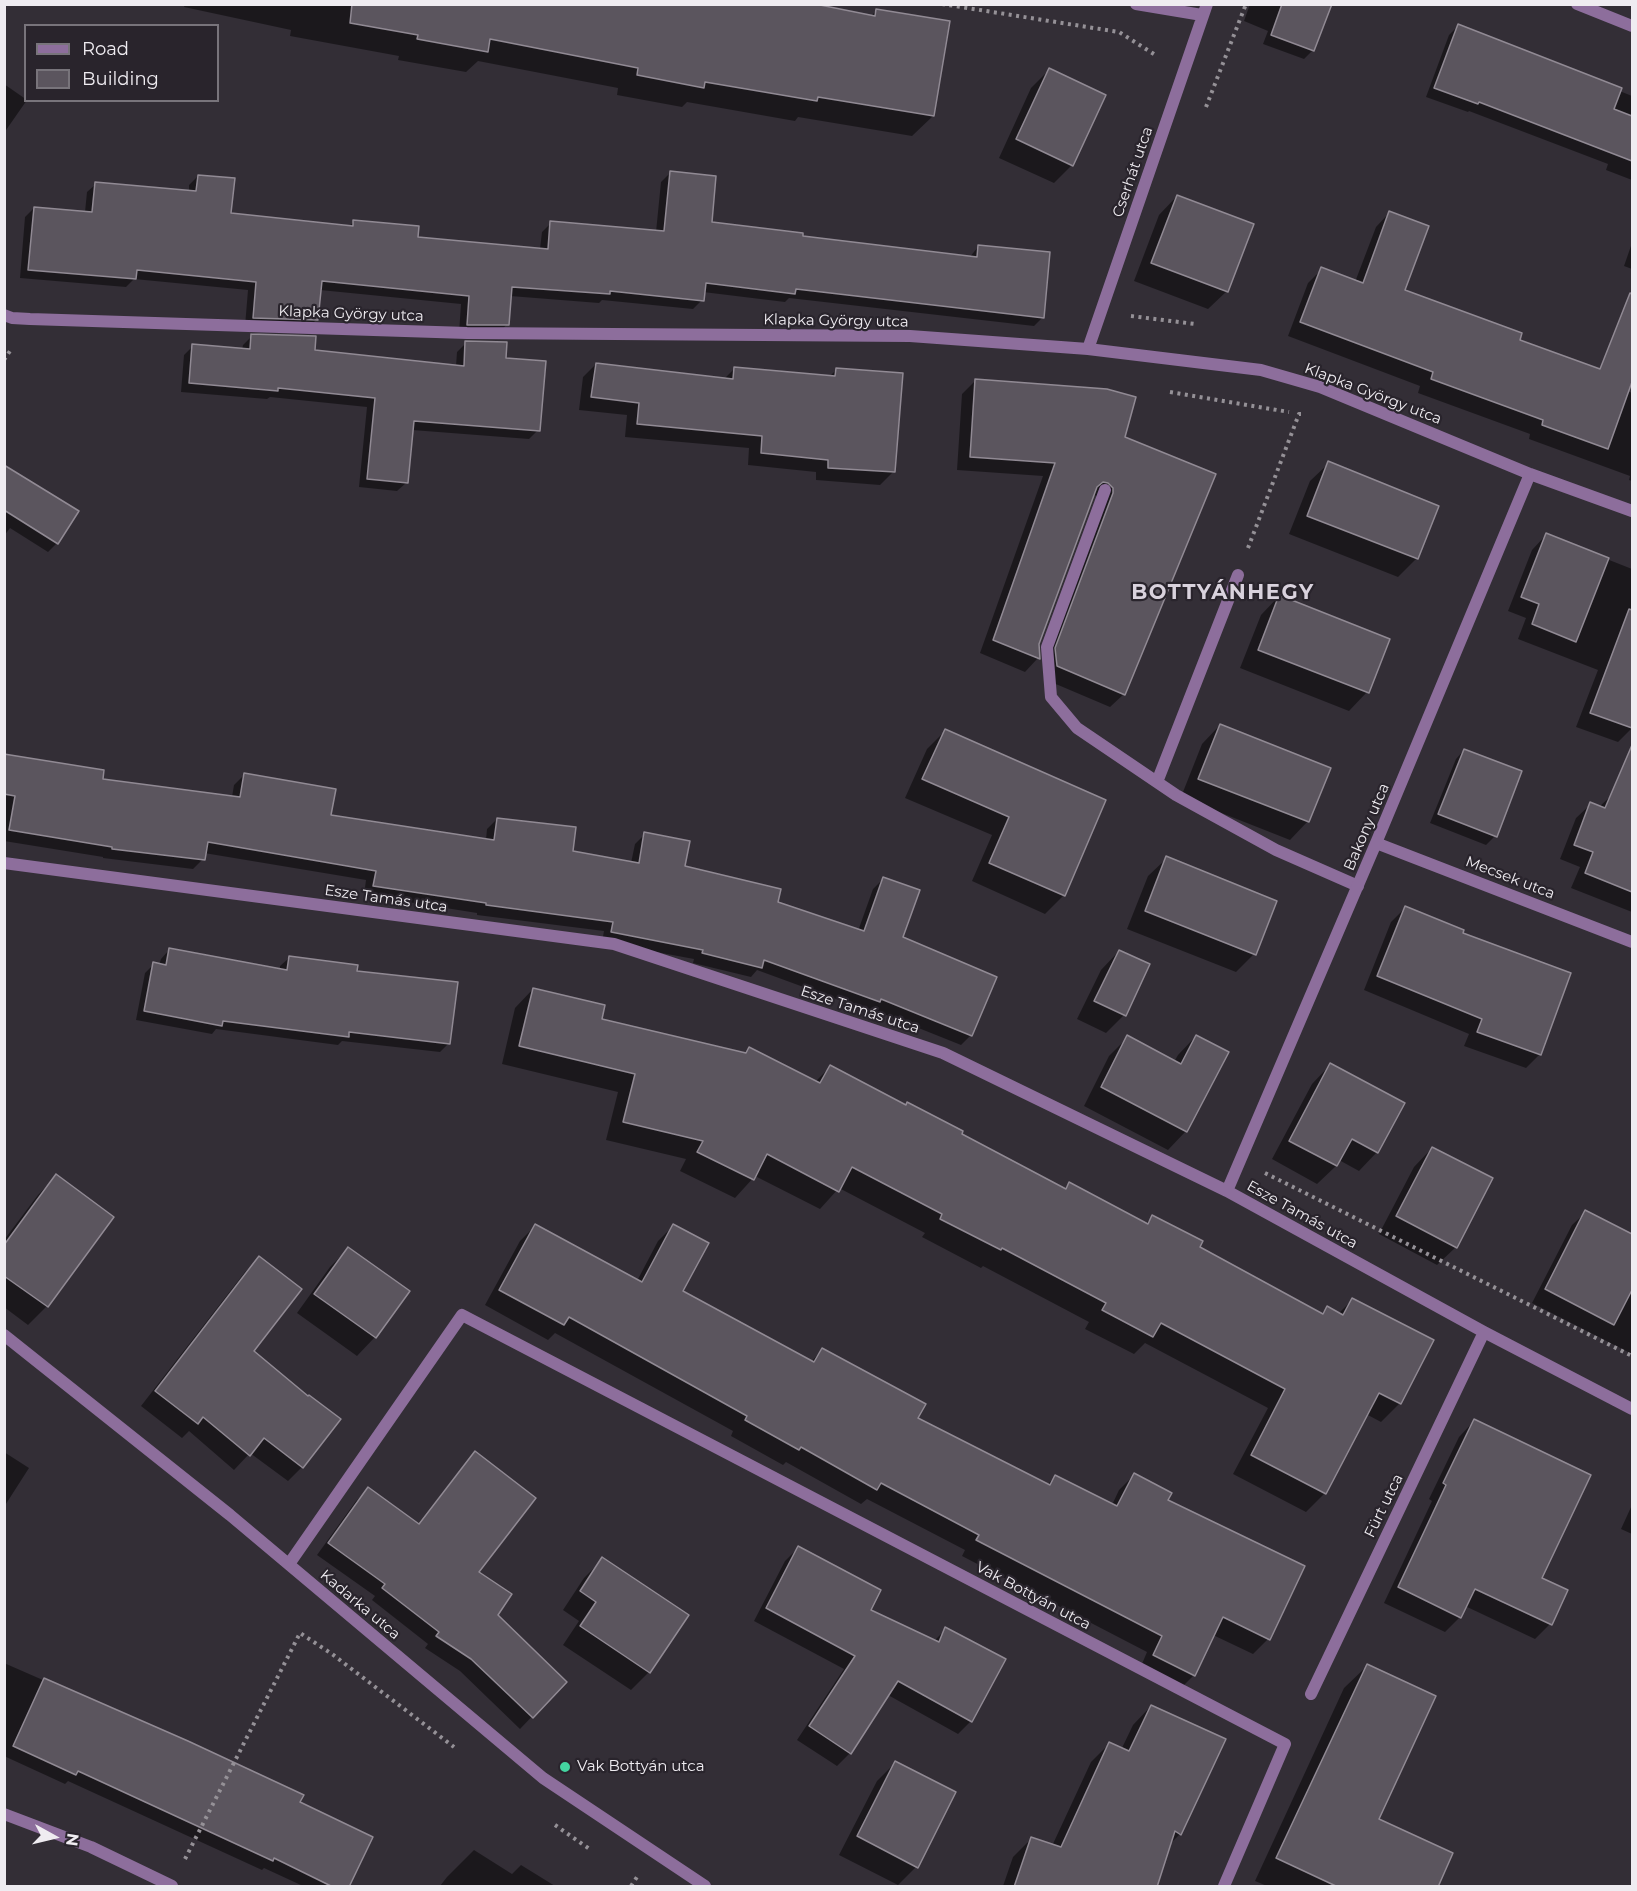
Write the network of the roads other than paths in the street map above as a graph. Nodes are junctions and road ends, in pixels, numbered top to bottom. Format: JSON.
{"nodes":[{"id":1,"x":1136,"y":4,"type":"edge"},
{"id":2,"x":1577,"y":4,"type":"edge"},
{"id":3,"x":1204,"y":10,"type":"edge"},
{"id":4,"x":1632,"y":26,"type":"edge"},
{"id":5,"x":8,"y":317,"type":"edge"},
{"id":6,"x":1088,"y":349,"type":"junction"},
{"id":7,"x":1530,"y":474,"type":"junction"},
{"id":8,"x":1105,"y":490,"type":"dead end"},
{"id":9,"x":1632,"y":511,"type":"edge"},
{"id":10,"x":1238,"y":575,"type":"road end"},
{"id":11,"x":1157,"y":782,"type":"junction"},
{"id":12,"x":1376,"y":843,"type":"junction"},
{"id":13,"x":4,"y":863,"type":"edge"},
{"id":14,"x":1358,"y":886,"type":"junction"},
{"id":15,"x":1632,"y":942,"type":"edge"},
{"id":16,"x":1227,"y":1191,"type":"junction"},
{"id":17,"x":1484,"y":1332,"type":"junction"},
{"id":18,"x":4,"y":1335,"type":"edge"},
{"id":19,"x":1632,"y":1409,"type":"edge"},
{"id":20,"x":289,"y":1564,"type":"junction"},
{"id":21,"x":1311,"y":1694,"type":"dead end"},
{"id":22,"x":4,"y":1814,"type":"edge"},
{"id":23,"x":172,"y":1886,"type":"edge"},
{"id":24,"x":705,"y":1887,"type":"edge"},
{"id":25,"x":1224,"y":1887,"type":"edge"}],
"edges":[{"from":1,"to":3,"type":"street"},
{"from":2,"to":4,"type":"street"},
{"from":3,"to":6,"type":"street","name":"Cserhát utca"},
{"from":5,"to":6,"type":"street","name":"Klapka György utca"},
{"from":6,"to":7,"type":"street","name":"Klapka György utca"},
{"from":7,"to":9,"type":"street","name":"Klapka György utca"},
{"from":7,"to":12,"type":"street","name":"Bakony utca"},
{"from":8,"to":11,"type":"street"},
{"from":10,"to":11,"type":"street"},
{"from":11,"to":14,"type":"street"},
{"from":12,"to":14,"type":"street","name":"Bakony utca"},
{"from":12,"to":15,"type":"street","name":"Mecsek utca"},
{"from":13,"to":16,"type":"street","name":"Esze Tamás utca"},
{"from":14,"to":16,"type":"street","name":"Bakony utca"},
{"from":16,"to":17,"type":"street","name":"Esze Tamás utca"},
{"from":17,"to":19,"type":"street","name":"Esze Tamás utca"},
{"from":17,"to":21,"type":"street","name":"Fürt utca"},
{"from":18,"to":20,"type":"street","name":"Kadarka utca"},
{"from":20,"to":24,"type":"street","name":"Kadarka utca"},
{"from":20,"to":25,"type":"street","name":"Vak Bottyán utca"},
{"from":22,"to":23,"type":"street"}]}
